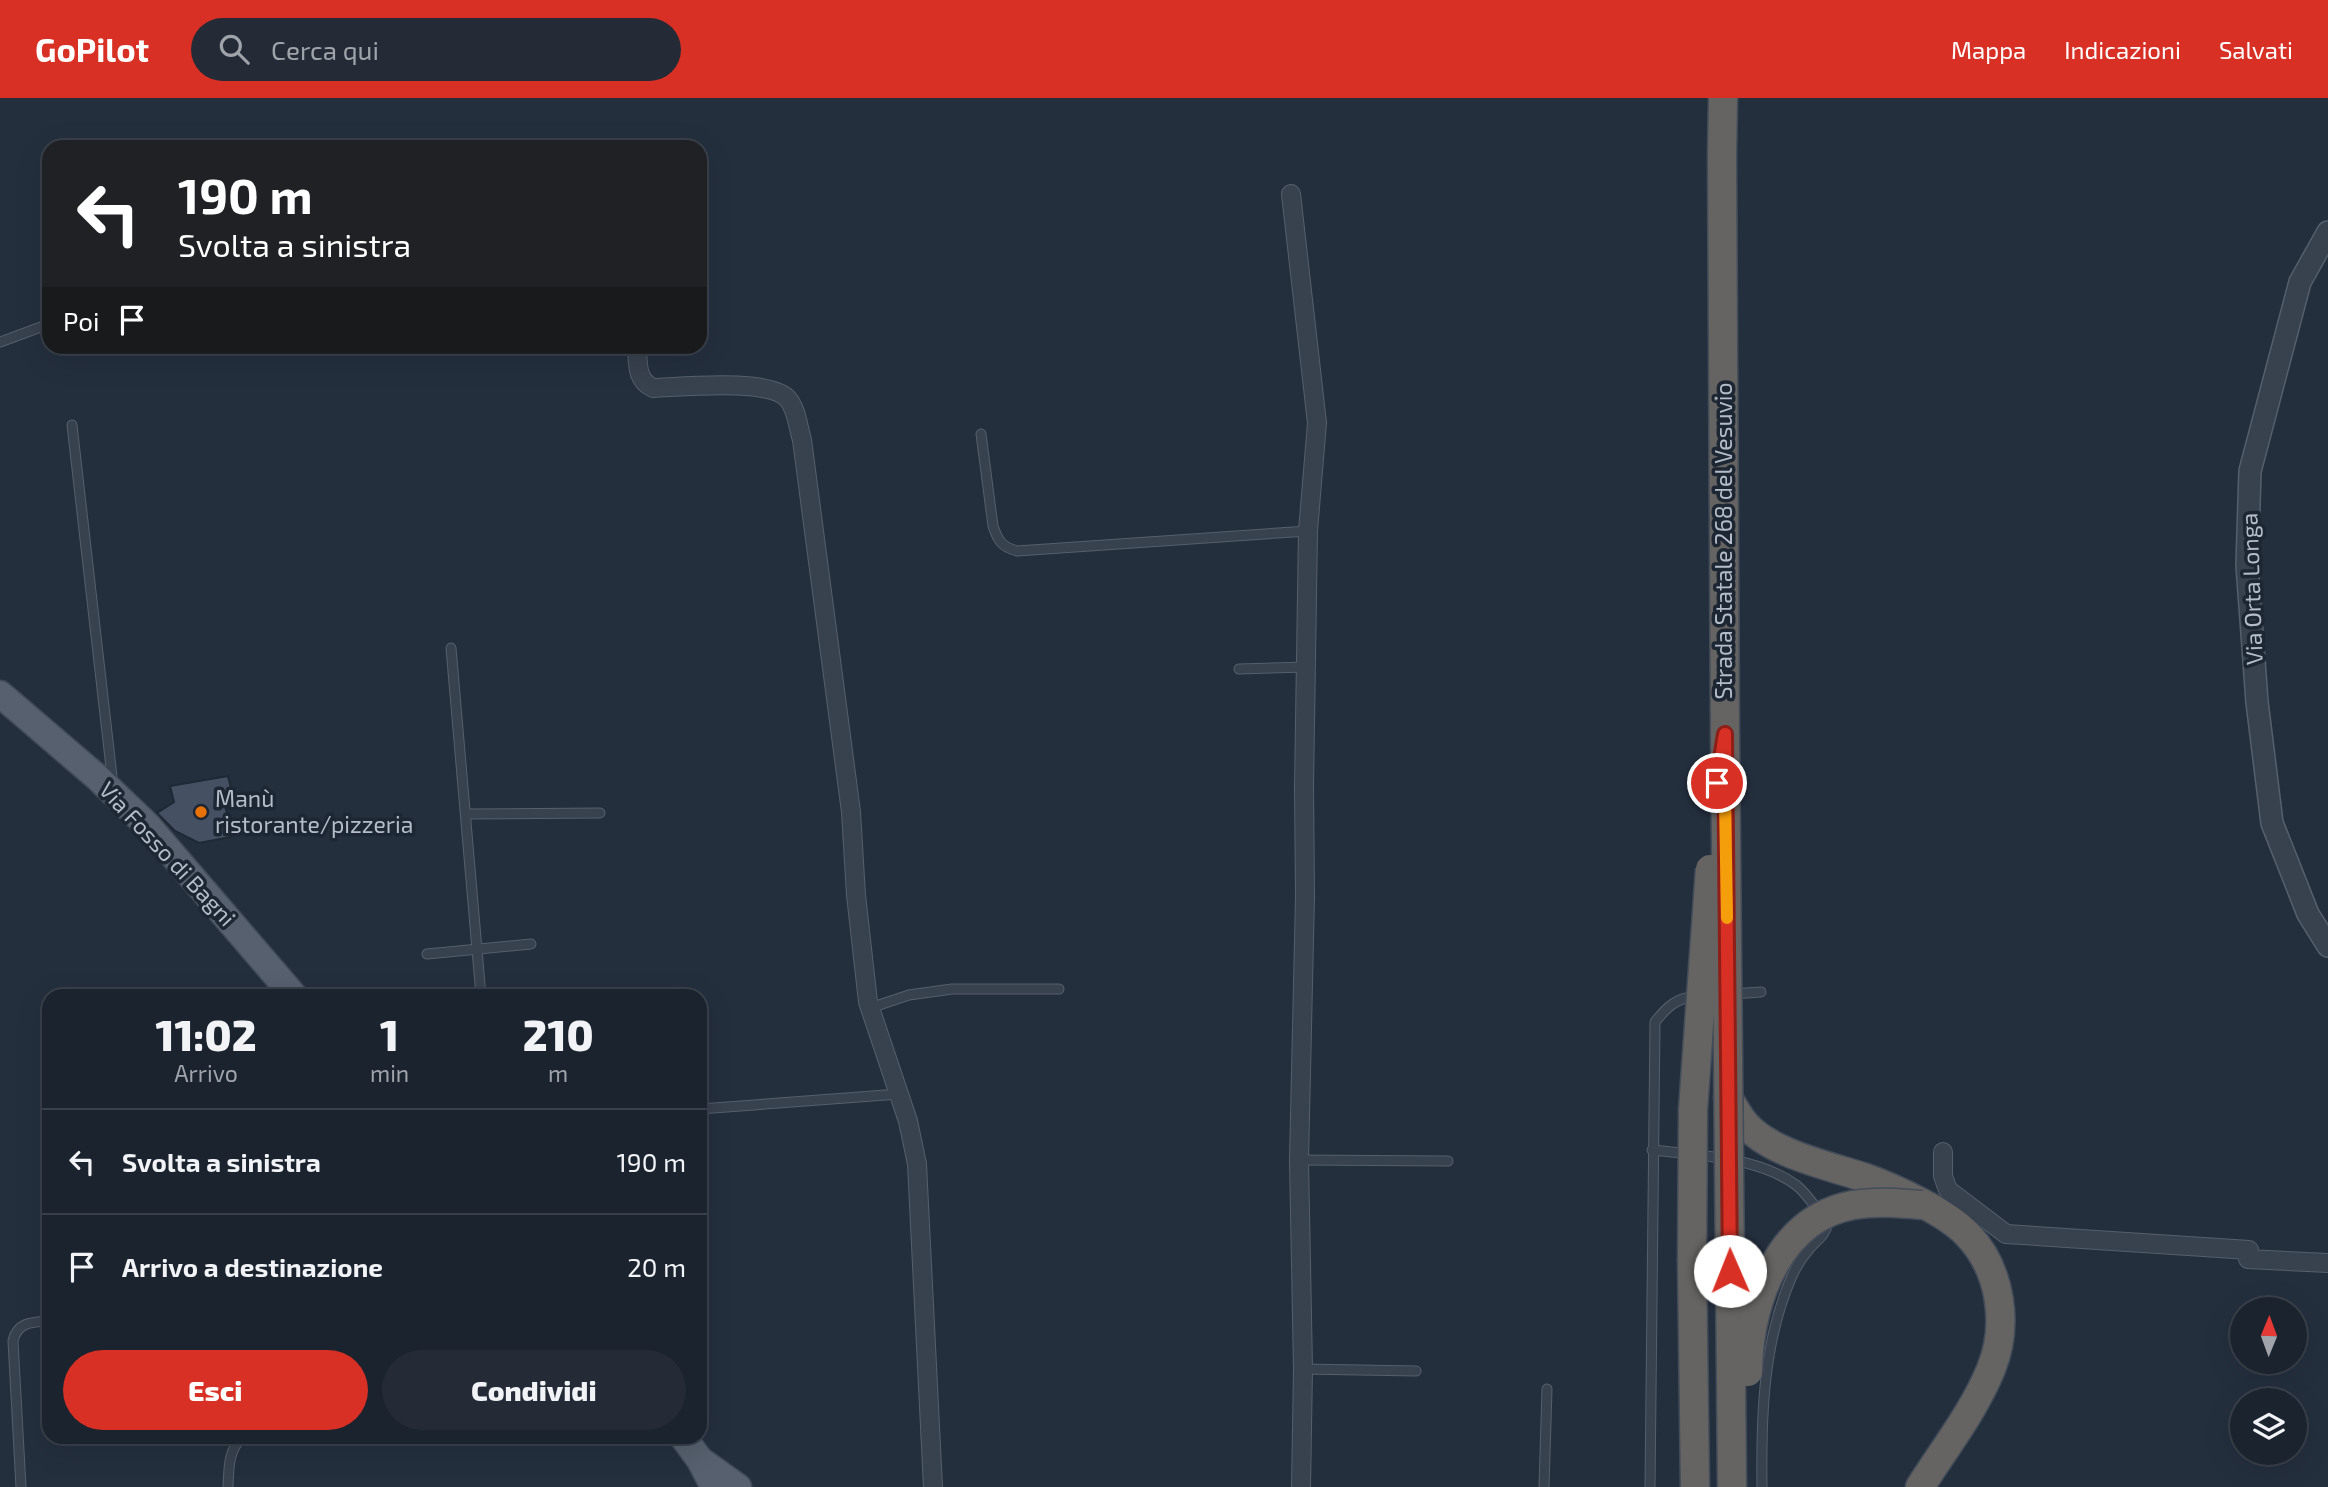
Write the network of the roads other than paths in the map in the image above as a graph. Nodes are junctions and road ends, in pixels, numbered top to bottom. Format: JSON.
{"nodes":[{"id":1,"x":1723,"y":98,"type":"edge"},
{"id":2,"x":1291,"y":194,"type":"dead end"},
{"id":3,"x":2328,"y":232,"type":"edge"},
{"id":4,"x":42,"y":327,"type":"edge"},
{"id":5,"x":0,"y":342,"type":"edge"},
{"id":6,"x":637,"y":354,"type":"edge"},
{"id":7,"x":72,"y":425,"type":"dead end"},
{"id":8,"x":981,"y":434,"type":"dead end"},
{"id":9,"x":1308,"y":531,"type":"junction"},
{"id":10,"x":451,"y":648,"type":"dead end"},
{"id":11,"x":1307,"y":667,"type":"junction"},
{"id":12,"x":1239,"y":669,"type":"dead end"},
{"id":13,"x":0,"y":694,"type":"edge"},
{"id":14,"x":1725,"y":734,"type":"junction"},
{"id":15,"x":114,"y":793,"type":"junction"},
{"id":16,"x":600,"y":813,"type":"dead end"},
{"id":17,"x":467,"y":814,"type":"junction"},
{"id":18,"x":531,"y":944,"type":"dead end"},
{"id":19,"x":2328,"y":946,"type":"edge"},
{"id":20,"x":477,"y":949,"type":"junction"},
{"id":21,"x":427,"y":954,"type":"dead end"},
{"id":22,"x":288,"y":989,"type":"edge"},
{"id":23,"x":480,"y":989,"type":"edge"},
{"id":24,"x":1059,"y":989,"type":"dead end"},
{"id":25,"x":1761,"y":992,"type":"dead end"},
{"id":26,"x":1709,"y":995,"type":"dead end"},
{"id":27,"x":1722,"y":995,"type":"dead end"},
{"id":28,"x":870,"y":1008,"type":"junction"},
{"id":29,"x":899,"y":1094,"type":"junction"},
{"id":30,"x":1728,"y":1098,"type":"junction"},
{"id":31,"x":707,"y":1108,"type":"edge"},
{"id":32,"x":1652,"y":1150,"type":"junction"},
{"id":33,"x":1943,"y":1152,"type":"dead end"},
{"id":34,"x":1299,"y":1160,"type":"junction"},
{"id":35,"x":1448,"y":1161,"type":"dead end"},
{"id":36,"x":1922,"y":1205,"type":"junction"},
{"id":37,"x":2328,"y":1263,"type":"edge"},
{"id":38,"x":42,"y":1321,"type":"edge"},
{"id":39,"x":1303,"y":1369,"type":"junction"},
{"id":40,"x":1416,"y":1371,"type":"dead end"},
{"id":41,"x":1548,"y":1389,"type":"dead end"},
{"id":42,"x":236,"y":1444,"type":"edge"},
{"id":43,"x":688,"y":1444,"type":"edge"},
{"id":44,"x":700,"y":1460,"type":"junction"},
{"id":45,"x":21,"y":1487,"type":"edge"},
{"id":46,"x":228,"y":1487,"type":"edge"},
{"id":47,"x":714,"y":1487,"type":"edge"},
{"id":48,"x":738,"y":1487,"type":"edge"},
{"id":49,"x":933,"y":1487,"type":"edge"},
{"id":50,"x":1301,"y":1487,"type":"edge"},
{"id":51,"x":1544,"y":1487,"type":"edge"},
{"id":52,"x":1650,"y":1487,"type":"edge"},
{"id":53,"x":1695,"y":1487,"type":"edge"},
{"id":54,"x":1732,"y":1487,"type":"edge"},
{"id":55,"x":1742,"y":1487,"type":"edge"},
{"id":56,"x":1762,"y":1487,"type":"edge"},
{"id":57,"x":1920,"y":1487,"type":"edge"}],
"edges":[{"from":1,"to":14,"type":"highway","name":"Strada Statale 268 del Vesuvio"},
{"from":2,"to":9,"type":"street"},
{"from":3,"to":19,"type":"street","name":"Via Orta Longa"},
{"from":4,"to":5,"type":"lane"},
{"from":6,"to":28,"type":"street"},
{"from":7,"to":15,"type":"lane"},
{"from":8,"to":9,"type":"lane"},
{"from":9,"to":11,"type":"street"},
{"from":10,"to":17,"type":"lane"},
{"from":11,"to":12,"type":"lane"},
{"from":11,"to":34,"type":"street"},
{"from":13,"to":15,"type":"main road","name":"Via Fosso di Bagni"},
{"from":14,"to":30,"type":"highway","name":"Strada Statale 268 del Vesuvio","bridge":true},
{"from":14,"to":53,"type":"highway","bridge":true},
{"from":15,"to":22,"type":"main road","name":"Via Fosso di Bagni"},
{"from":16,"to":17,"type":"lane"},
{"from":17,"to":20,"type":"lane"},
{"from":18,"to":20,"type":"lane"},
{"from":20,"to":21,"type":"lane"},
{"from":20,"to":23,"type":"lane"},
{"from":24,"to":28,"type":"lane"},
{"from":25,"to":27,"type":"lane"},
{"from":26,"to":32,"type":"lane"},
{"from":28,"to":29,"type":"street"},
{"from":29,"to":31,"type":"lane"},
{"from":29,"to":49,"type":"street"},
{"from":30,"to":36,"type":"highway","bridge":true},
{"from":30,"to":54,"type":"highway","name":"Strada Statale 268 del Vesuvio","bridge":true},
{"from":32,"to":52,"type":"lane"},
{"from":32,"to":56,"type":"lane"},
{"from":33,"to":37,"type":"street"},
{"from":34,"to":35,"type":"lane"},
{"from":34,"to":39,"type":"street"},
{"from":36,"to":55,"type":"highway","bridge":true},
{"from":36,"to":57,"type":"highway"},
{"from":38,"to":45,"type":"lane"},
{"from":39,"to":40,"type":"lane"},
{"from":39,"to":50,"type":"street"},
{"from":41,"to":51,"type":"lane"},
{"from":42,"to":46,"type":"lane"},
{"from":43,"to":44,"type":"main road"},
{"from":44,"to":47,"type":"main road"},
{"from":44,"to":48,"type":"main road"}]}
